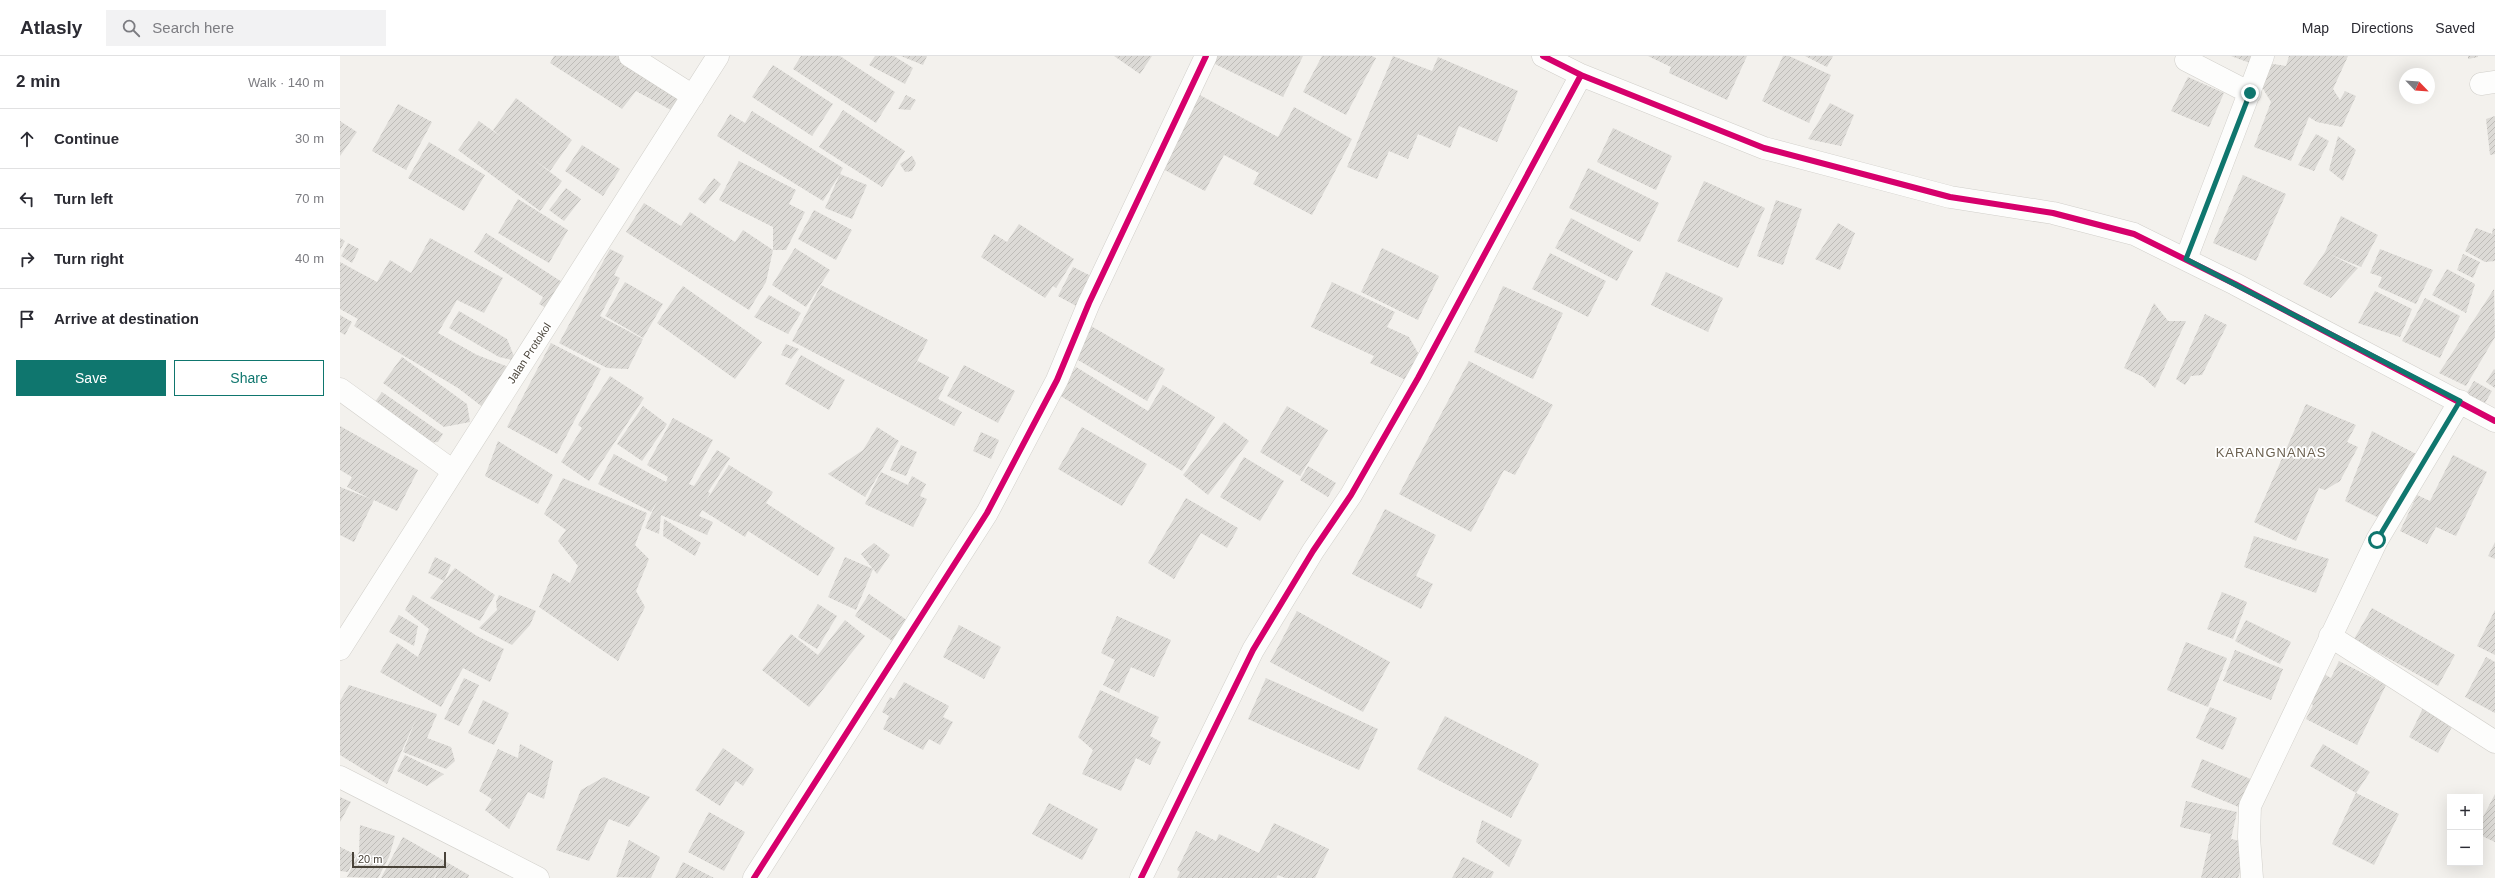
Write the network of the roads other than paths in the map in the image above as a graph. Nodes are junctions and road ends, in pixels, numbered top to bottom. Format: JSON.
{"nodes":[{"id":1,"x":630,"y":56,"type":"edge"},
{"id":2,"x":718,"y":56,"type":"edge"},
{"id":3,"x":1206,"y":56,"type":"edge"},
{"id":4,"x":1543,"y":56,"type":"edge"},
{"id":5,"x":2263,"y":56,"type":"edge"},
{"id":6,"x":2186,"y":60,"type":"dead end"},
{"id":7,"x":1582,"y":75,"type":"junction"},
{"id":8,"x":2250,"y":93,"type":"junction"},
{"id":9,"x":693,"y":96,"type":"junction"},
{"id":10,"x":2186,"y":259,"type":"junction"},
{"id":11,"x":340,"y":389,"type":"edge"},
{"id":12,"x":2460,"y":401,"type":"junction"},
{"id":13,"x":2495,"y":421,"type":"edge"},
{"id":14,"x":452,"y":471,"type":"junction"},
{"id":15,"x":2330,"y":636,"type":"junction"},
{"id":16,"x":340,"y":650,"type":"edge"},
{"id":17,"x":2495,"y":742,"type":"edge"},
{"id":18,"x":340,"y":777,"type":"edge"},
{"id":19,"x":538,"y":878,"type":"edge"},
{"id":20,"x":754,"y":878,"type":"edge"},
{"id":21,"x":1141,"y":878,"type":"edge"},
{"id":22,"x":2252,"y":878,"type":"edge"}],
"edges":[{"from":1,"to":9,"type":"street"},
{"from":2,"to":9,"type":"street","name":"Jalan Protokol"},
{"from":3,"to":20,"type":"street"},
{"from":4,"to":7,"type":"street"},
{"from":5,"to":8,"type":"street"},
{"from":6,"to":8,"type":"street"},
{"from":7,"to":10,"type":"street"},
{"from":7,"to":21,"type":"street"},
{"from":8,"to":10,"type":"street"},
{"from":9,"to":14,"type":"street","name":"Jalan Protokol"},
{"from":10,"to":12,"type":"street"},
{"from":11,"to":14,"type":"street"},
{"from":12,"to":13,"type":"street"},
{"from":12,"to":15,"type":"street"},
{"from":14,"to":16,"type":"street","name":"Jalan Protokol"},
{"from":15,"to":17,"type":"street"},
{"from":15,"to":22,"type":"street"},
{"from":18,"to":19,"type":"street"}]}
